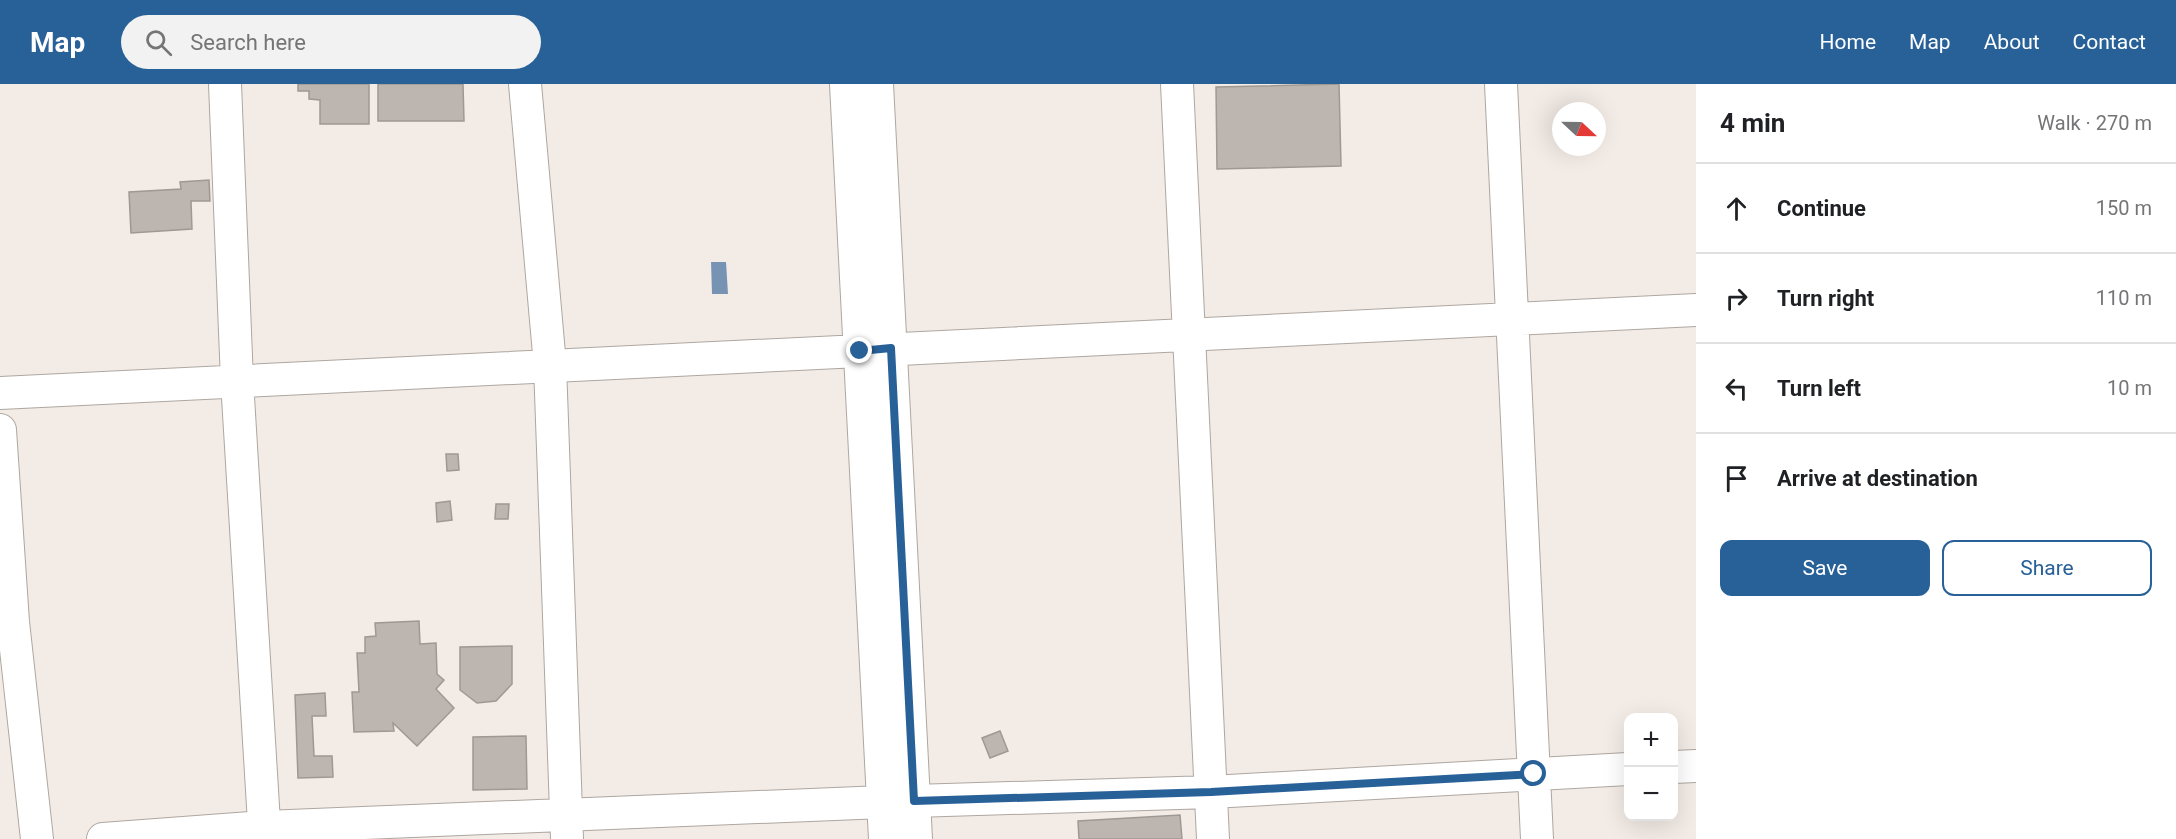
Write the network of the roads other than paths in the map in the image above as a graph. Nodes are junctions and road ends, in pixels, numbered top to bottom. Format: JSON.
{"nodes":[{"id":1,"x":225,"y":84,"type":"edge"},
{"id":2,"x":525,"y":84,"type":"edge"},
{"id":3,"x":846,"y":84,"type":"edge"},
{"id":4,"x":877,"y":84,"type":"edge"},
{"id":5,"x":1176,"y":84,"type":"edge"},
{"id":6,"x":1501,"y":84,"type":"edge"},
{"id":7,"x":1696,"y":310,"type":"edge"},
{"id":8,"x":1512,"y":318,"type":"junction"},
{"id":9,"x":1189,"y":334,"type":"junction"},
{"id":10,"x":891,"y":348,"type":"junction"},
{"id":11,"x":860,"y":351,"type":"junction"},
{"id":12,"x":550,"y":366,"type":"junction"},
{"id":13,"x":237,"y":381,"type":"junction"},
{"id":14,"x":0,"y":393,"type":"edge"},
{"id":15,"x":0,"y":430,"type":"edge"},
{"id":16,"x":1696,"y":766,"type":"edge"},
{"id":17,"x":1678,"y":767,"type":"edge"},
{"id":18,"x":1624,"y":770,"type":"edge"},
{"id":19,"x":1534,"y":774,"type":"junction"},
{"id":20,"x":1211,"y":792,"type":"junction"},
{"id":21,"x":899,"y":801,"type":"junction"},
{"id":22,"x":567,"y":827,"type":"edge"},
{"id":23,"x":265,"y":833,"type":"edge"},
{"id":24,"x":37,"y":839,"type":"edge"},
{"id":25,"x":103,"y":839,"type":"edge"},
{"id":26,"x":885,"y":839,"type":"edge"},
{"id":27,"x":916,"y":839,"type":"edge"},
{"id":28,"x":1213,"y":839,"type":"edge"},
{"id":29,"x":1537,"y":839,"type":"edge"}],
"edges":[{"from":1,"to":13,"type":"street"},
{"from":2,"to":12,"type":"street"},
{"from":3,"to":11,"type":"street"},
{"from":4,"to":10,"type":"street"},
{"from":5,"to":9,"type":"street"},
{"from":6,"to":8,"type":"street"},
{"from":7,"to":8,"type":"street"},
{"from":8,"to":9,"type":"street"},
{"from":8,"to":19,"type":"street"},
{"from":9,"to":10,"type":"street"},
{"from":9,"to":20,"type":"street"},
{"from":10,"to":11,"type":"street"},
{"from":10,"to":21,"type":"street"},
{"from":11,"to":12,"type":"street"},
{"from":11,"to":21,"type":"street"},
{"from":12,"to":13,"type":"street"},
{"from":12,"to":22,"type":"street"},
{"from":13,"to":14,"type":"street"},
{"from":13,"to":23,"type":"street"},
{"from":15,"to":24,"type":"street"},
{"from":16,"to":17,"type":"street"},
{"from":18,"to":19,"type":"street"},
{"from":19,"to":20,"type":"street"},
{"from":19,"to":29,"type":"street"},
{"from":20,"to":21,"type":"street"},
{"from":20,"to":28,"type":"street"},
{"from":21,"to":22,"type":"street"},
{"from":21,"to":26,"type":"street"},
{"from":21,"to":27,"type":"street"},
{"from":22,"to":23,"type":"street"},
{"from":23,"to":25,"type":"street"}]}
